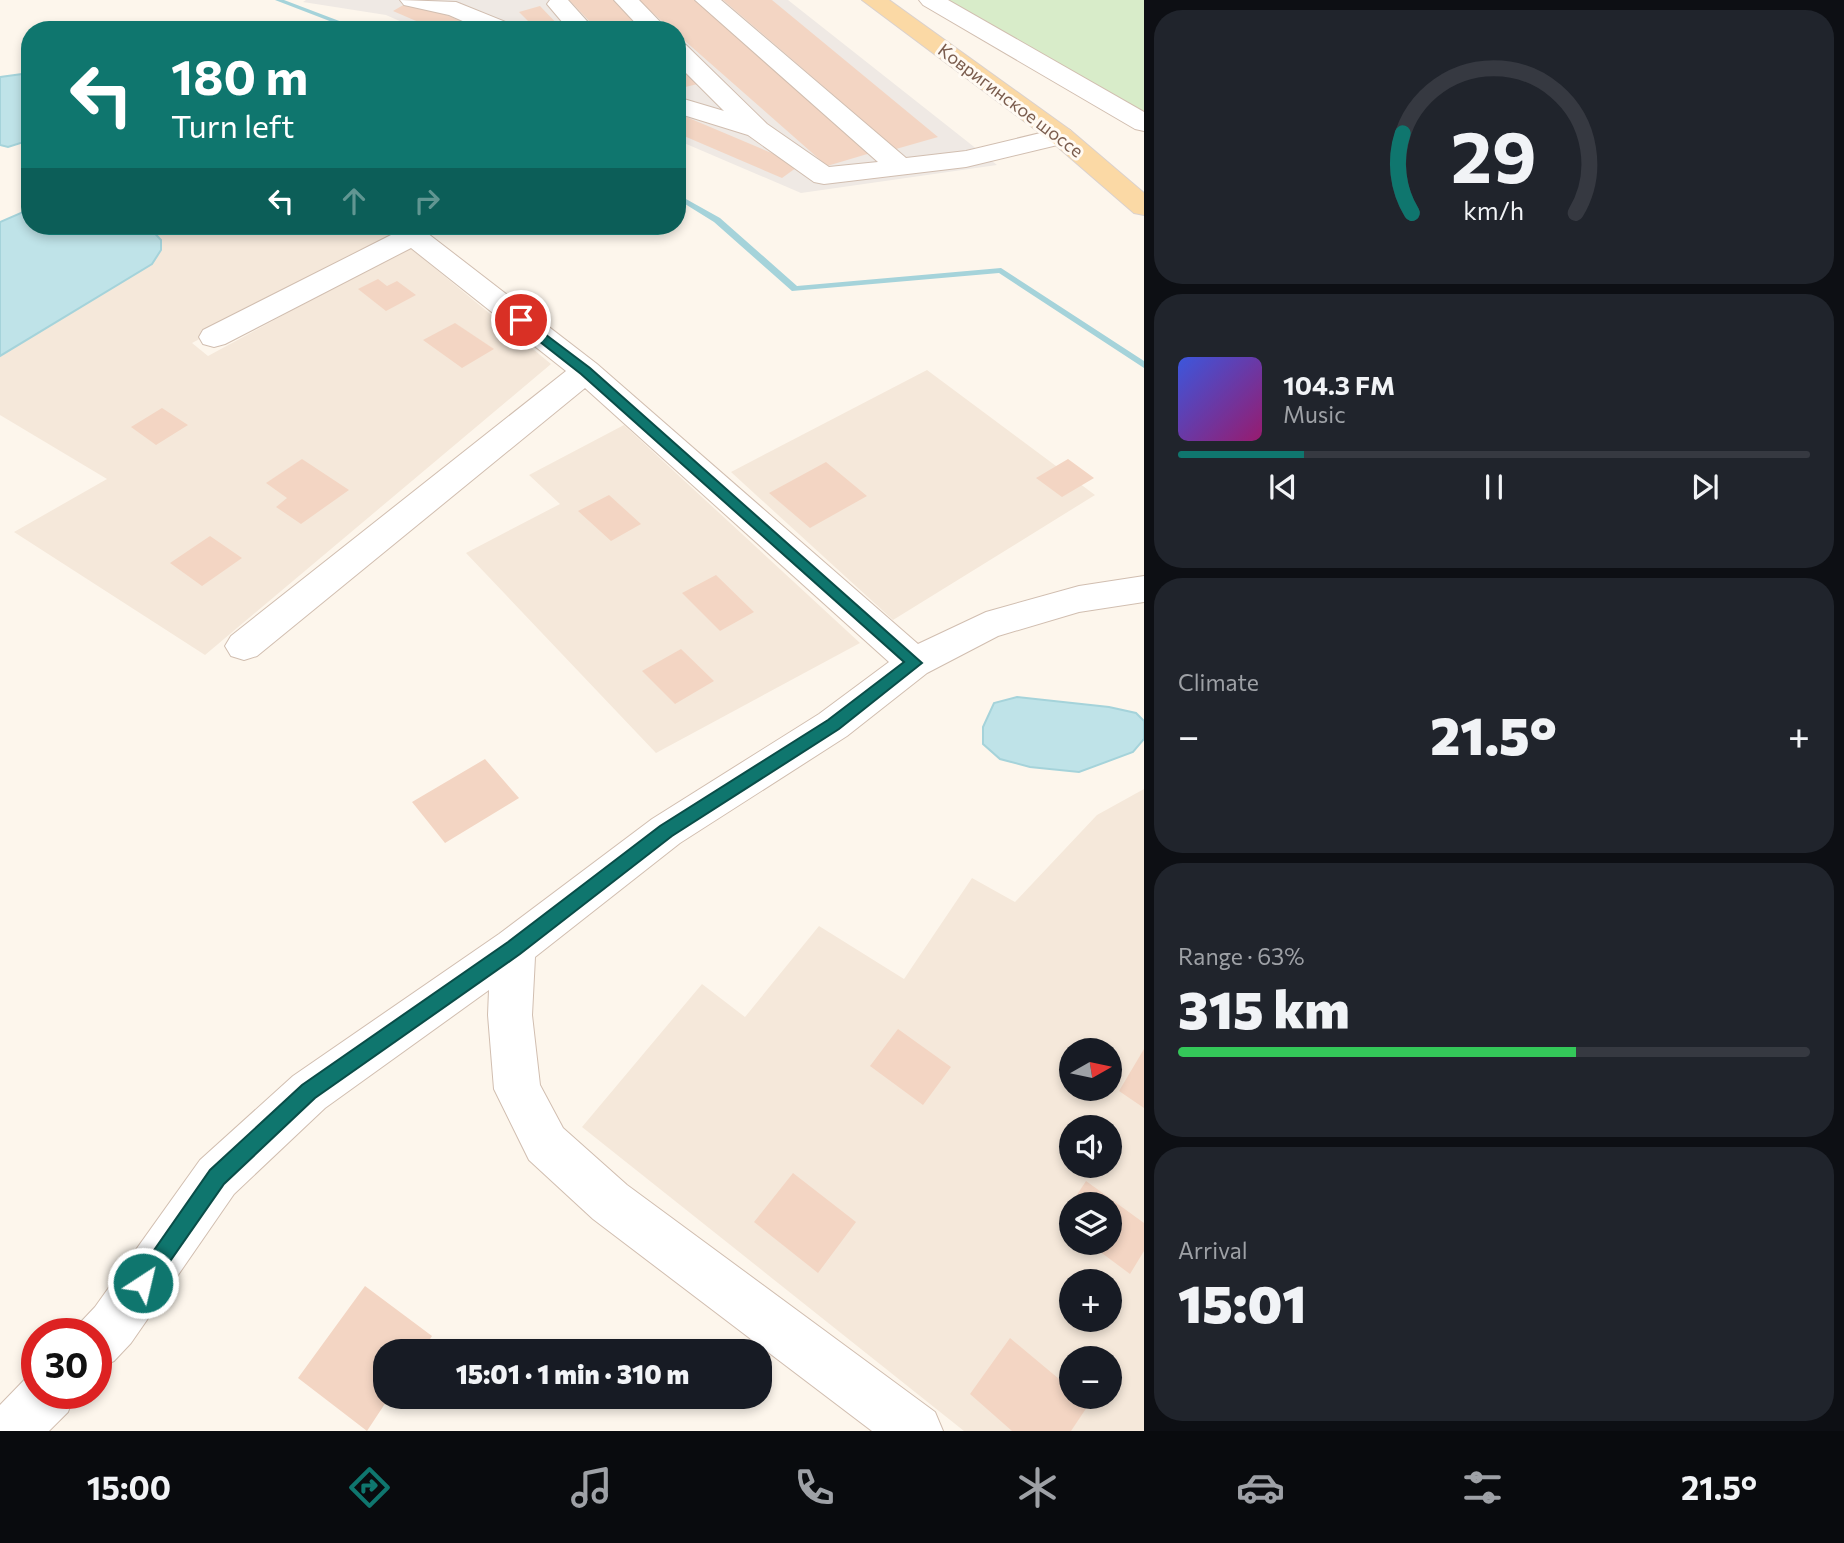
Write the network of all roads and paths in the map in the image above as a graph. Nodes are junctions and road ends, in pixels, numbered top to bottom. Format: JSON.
{"nodes":[{"id":1,"x":412,"y":0,"type":"edge"},
{"id":2,"x":626,"y":0,"type":"edge"},
{"id":3,"x":707,"y":0,"type":"edge"},
{"id":4,"x":874,"y":0,"type":"edge"},
{"id":5,"x":931,"y":0,"type":"edge"},
{"id":6,"x":559,"y":4,"type":"dead end"},
{"id":7,"x":483,"y":21,"type":"edge"},
{"id":8,"x":575,"y":21,"type":"edge"},
{"id":9,"x":647,"y":21,"type":"edge"},
{"id":10,"x":686,"y":59,"type":"edge"},
{"id":11,"x":686,"y":108,"type":"edge"},
{"id":12,"x":1144,"y":123,"type":"edge"},
{"id":13,"x":758,"y":130,"type":"junction"},
{"id":14,"x":1061,"y":136,"type":"junction"},
{"id":15,"x":900,"y":167,"type":"junction"},
{"id":16,"x":1144,"y":207,"type":"edge"},
{"id":17,"x":398,"y":235,"type":"edge"},
{"id":18,"x":413,"y":235,"type":"edge"},
{"id":19,"x":214,"y":337,"type":"dead end"},
{"id":20,"x":586,"y":371,"type":"junction"},
{"id":21,"x":1144,"y":589,"type":"edge"},
{"id":22,"x":244,"y":646,"type":"dead end"},
{"id":23,"x":914,"y":663,"type":"junction"},
{"id":24,"x":514,"y":948,"type":"junction"},
{"id":25,"x":112,"y":1326,"type":"edge"},
{"id":26,"x":34,"y":1409,"type":"edge"},
{"id":27,"x":12,"y":1431,"type":"edge"},
{"id":28,"x":916,"y":1431,"type":"edge"}],
"edges":[{"from":1,"to":7,"type":"street"},
{"from":2,"to":9,"type":"street"},
{"from":3,"to":15,"type":"street"},
{"from":4,"to":14,"type":"main road","name":"Ковригинское шоссе"},
{"from":5,"to":12,"type":"street"},
{"from":6,"to":8,"type":"street"},
{"from":10,"to":13,"type":"street"},
{"from":11,"to":13,"type":"street"},
{"from":13,"to":15,"type":"street"},
{"from":14,"to":15,"type":"street"},
{"from":14,"to":16,"type":"main road","name":"Ковригинское шоссе"},
{"from":17,"to":19,"type":"street"},
{"from":18,"to":20,"type":"street"},
{"from":20,"to":22,"type":"street"},
{"from":20,"to":23,"type":"street"},
{"from":21,"to":23,"type":"street"},
{"from":23,"to":24,"type":"street"},
{"from":24,"to":25,"type":"street"},
{"from":24,"to":28,"type":"street"},
{"from":26,"to":27,"type":"street"}]}
